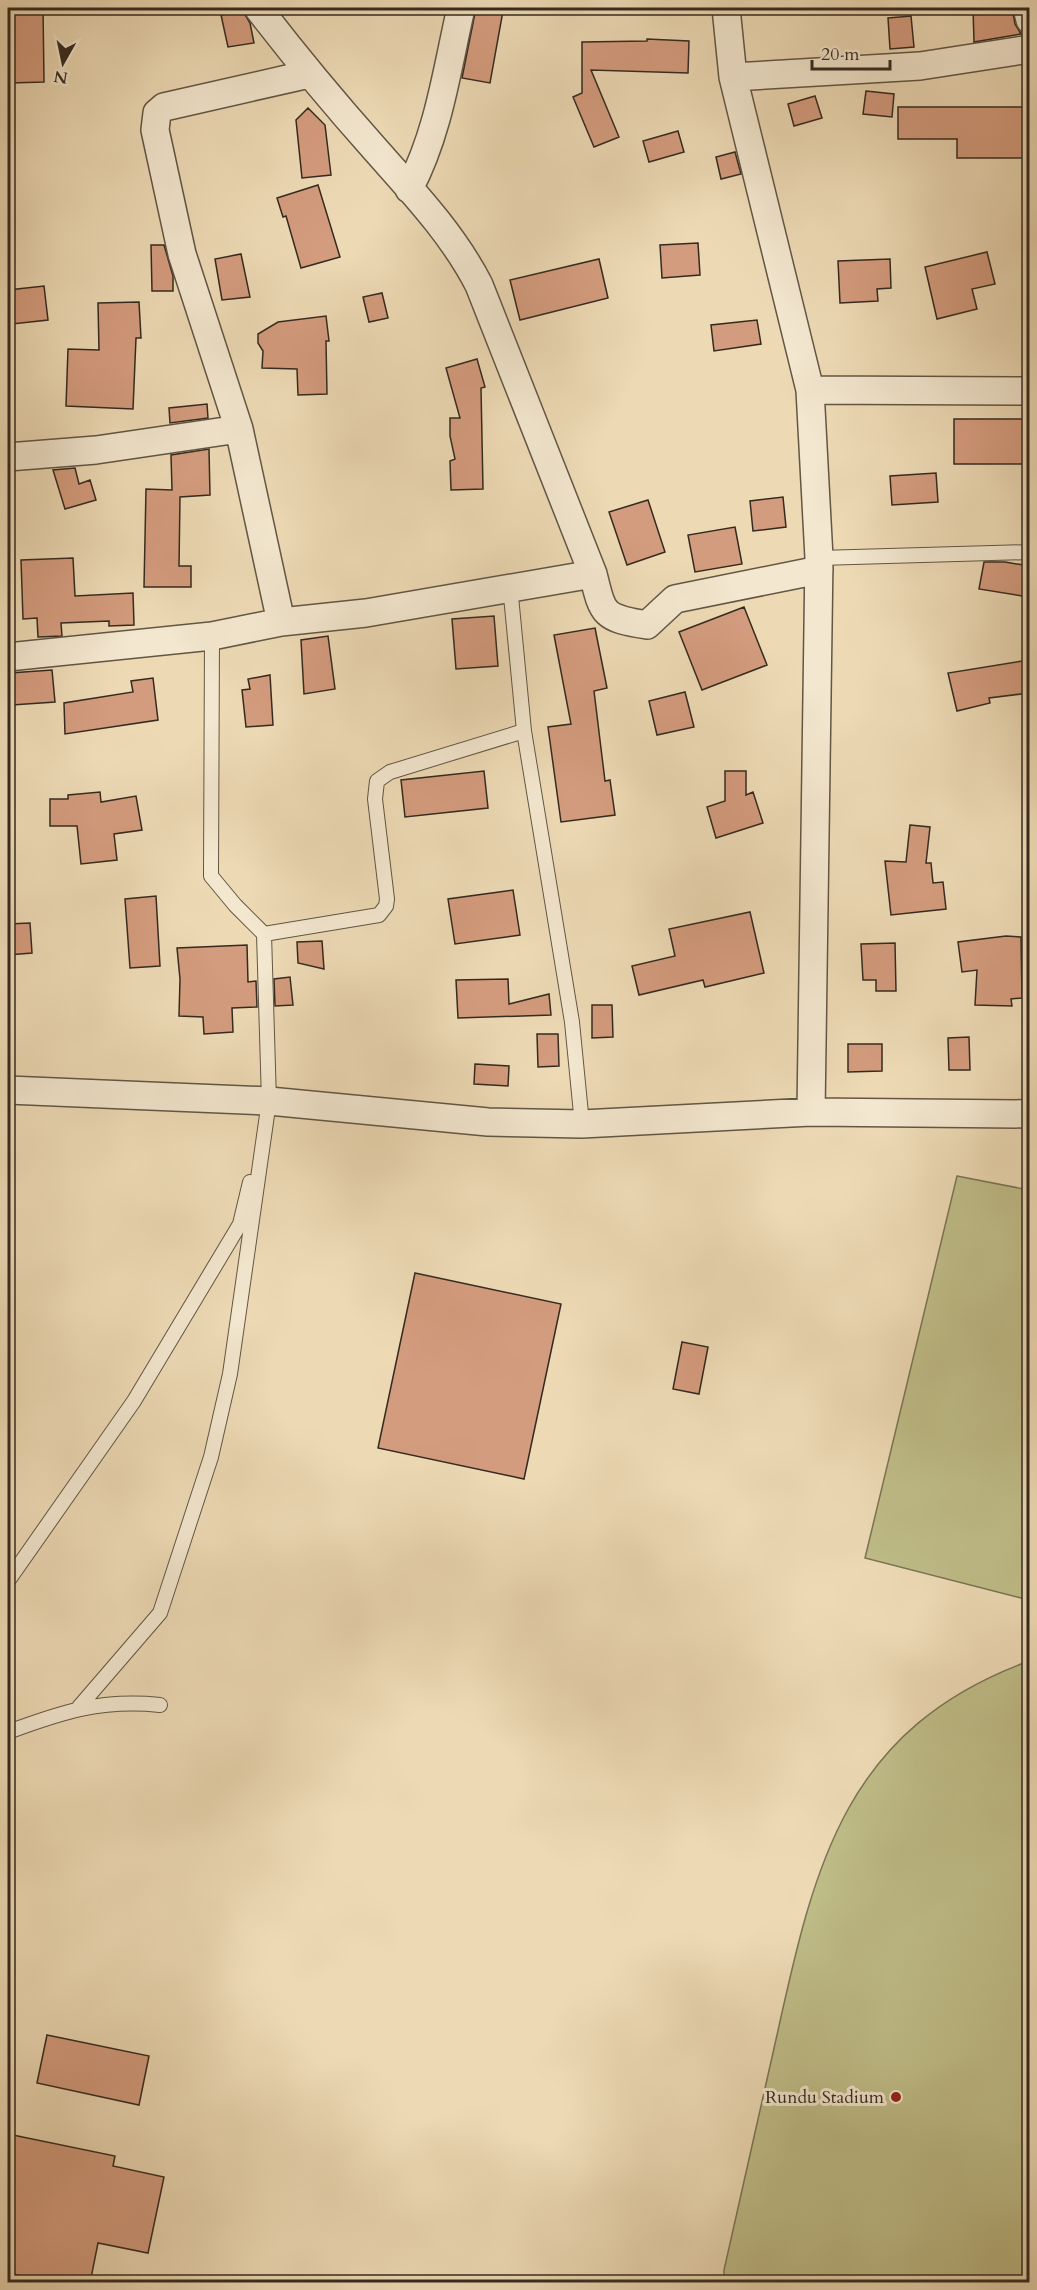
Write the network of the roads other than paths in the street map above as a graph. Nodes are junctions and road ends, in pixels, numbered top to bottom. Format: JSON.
{"nodes":[{"id":1,"x":258,"y":8,"type":"edge"},
{"id":2,"x":461,"y":8,"type":"edge"},
{"id":3,"x":726,"y":8,"type":"edge"},
{"id":4,"x":1027,"y":8,"type":"edge"},
{"id":5,"x":1029,"y":21,"type":"edge"},
{"id":6,"x":1029,"y":49,"type":"edge"},
{"id":7,"x":309,"y":74,"type":"junction"},
{"id":8,"x":733,"y":77,"type":"junction"},
{"id":9,"x":409,"y":189,"type":"junction"},
{"id":10,"x":810,"y":390,"type":"junction"},
{"id":11,"x":1029,"y":391,"type":"edge"},
{"id":12,"x":239,"y":429,"type":"junction"},
{"id":13,"x":8,"y":457,"type":"edge"},
{"id":14,"x":1029,"y":552,"type":"edge"},
{"id":15,"x":819,"y":564,"type":"junction"},
{"id":16,"x":592,"y":574,"type":"junction"},
{"id":17,"x":510,"y":586,"type":"junction"},
{"id":18,"x":281,"y":622,"type":"junction"},
{"id":19,"x":212,"y":636,"type":"junction"},
{"id":20,"x":8,"y":657,"type":"edge"},
{"id":21,"x":524,"y":731,"type":"junction"},
{"id":22,"x":264,"y":934,"type":"junction"},
{"id":23,"x":8,"y":1090,"type":"edge"},
{"id":24,"x":269,"y":1101,"type":"junction"},
{"id":25,"x":811,"y":1112,"type":"junction"},
{"id":26,"x":1029,"y":1114,"type":"edge"},
{"id":27,"x":582,"y":1124,"type":"junction"},
{"id":28,"x":8,"y":1581,"type":"edge"},
{"id":29,"x":160,"y":1705,"type":"dead end"},
{"id":30,"x":79,"y":1707,"type":"junction"},
{"id":31,"x":8,"y":1732,"type":"edge"}],
"edges":[{"from":1,"to":7,"type":"street"},
{"from":2,"to":9,"type":"street"},
{"from":3,"to":8,"type":"street"},
{"from":4,"to":5,"type":"street"},
{"from":6,"to":8,"type":"street"},
{"from":7,"to":9,"type":"street"},
{"from":7,"to":12,"type":"street"},
{"from":8,"to":10,"type":"street"},
{"from":9,"to":16,"type":"street"},
{"from":10,"to":11,"type":"street"},
{"from":10,"to":15,"type":"street"},
{"from":12,"to":13,"type":"street"},
{"from":12,"to":18,"type":"street"},
{"from":14,"to":15,"type":"lane"},
{"from":15,"to":16,"type":"street"},
{"from":15,"to":25,"type":"street"},
{"from":16,"to":17,"type":"street"},
{"from":17,"to":18,"type":"street"},
{"from":17,"to":21,"type":"lane"},
{"from":18,"to":19,"type":"street"},
{"from":19,"to":20,"type":"street"},
{"from":19,"to":22,"type":"lane"},
{"from":21,"to":22,"type":"lane"},
{"from":21,"to":27,"type":"lane"},
{"from":22,"to":24,"type":"lane"},
{"from":23,"to":24,"type":"street"},
{"from":24,"to":27,"type":"street"},
{"from":24,"to":28,"type":"lane"},
{"from":24,"to":30,"type":"lane"},
{"from":25,"to":26,"type":"street"},
{"from":25,"to":27,"type":"street"},
{"from":29,"to":30,"type":"lane"},
{"from":30,"to":31,"type":"lane"}]}
